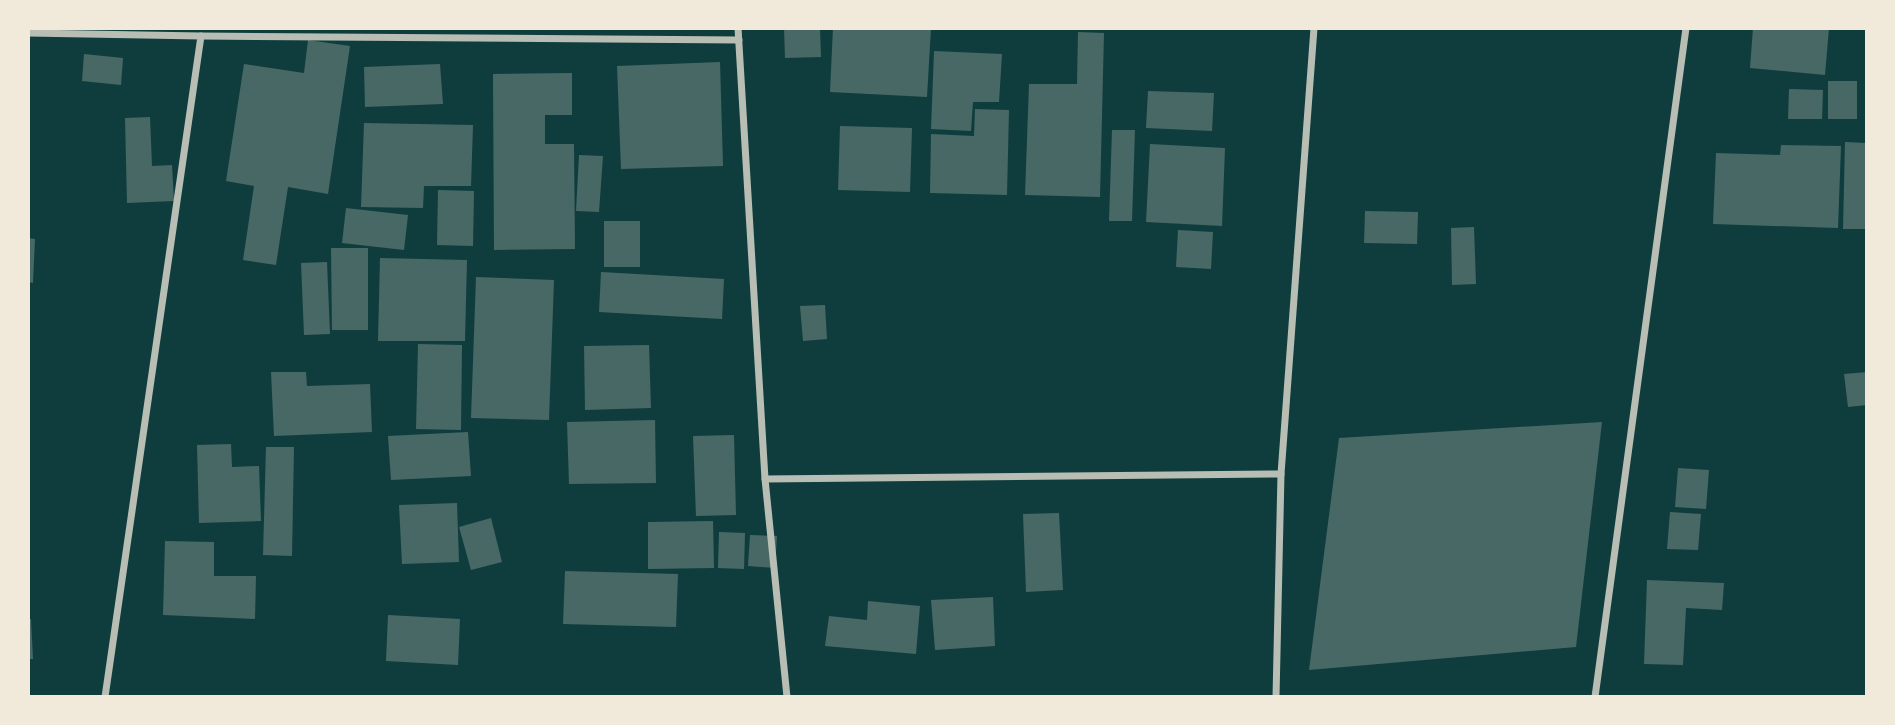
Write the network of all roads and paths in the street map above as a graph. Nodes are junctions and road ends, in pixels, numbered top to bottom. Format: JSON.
{"nodes":[{"id":1,"x":738,"y":28,"type":"edge"},
{"id":2,"x":1314,"y":28,"type":"edge"},
{"id":3,"x":1686,"y":28,"type":"edge"},
{"id":4,"x":28,"y":33,"type":"edge"},
{"id":5,"x":201,"y":36,"type":"junction"},
{"id":6,"x":738,"y":40,"type":"junction"},
{"id":7,"x":1281,"y":474,"type":"junction"},
{"id":8,"x":765,"y":479,"type":"junction"},
{"id":9,"x":105,"y":697,"type":"edge"},
{"id":10,"x":787,"y":697,"type":"edge"},
{"id":11,"x":1276,"y":697,"type":"edge"},
{"id":12,"x":1595,"y":697,"type":"edge"}],
"edges":[{"from":1,"to":6,"type":"street"},
{"from":2,"to":7,"type":"street"},
{"from":3,"to":12,"type":"street"},
{"from":4,"to":5,"type":"street"},
{"from":5,"to":6,"type":"street"},
{"from":5,"to":9,"type":"street"},
{"from":6,"to":8,"type":"street"},
{"from":7,"to":8,"type":"street"},
{"from":7,"to":11,"type":"street"},
{"from":8,"to":10,"type":"street"}]}
